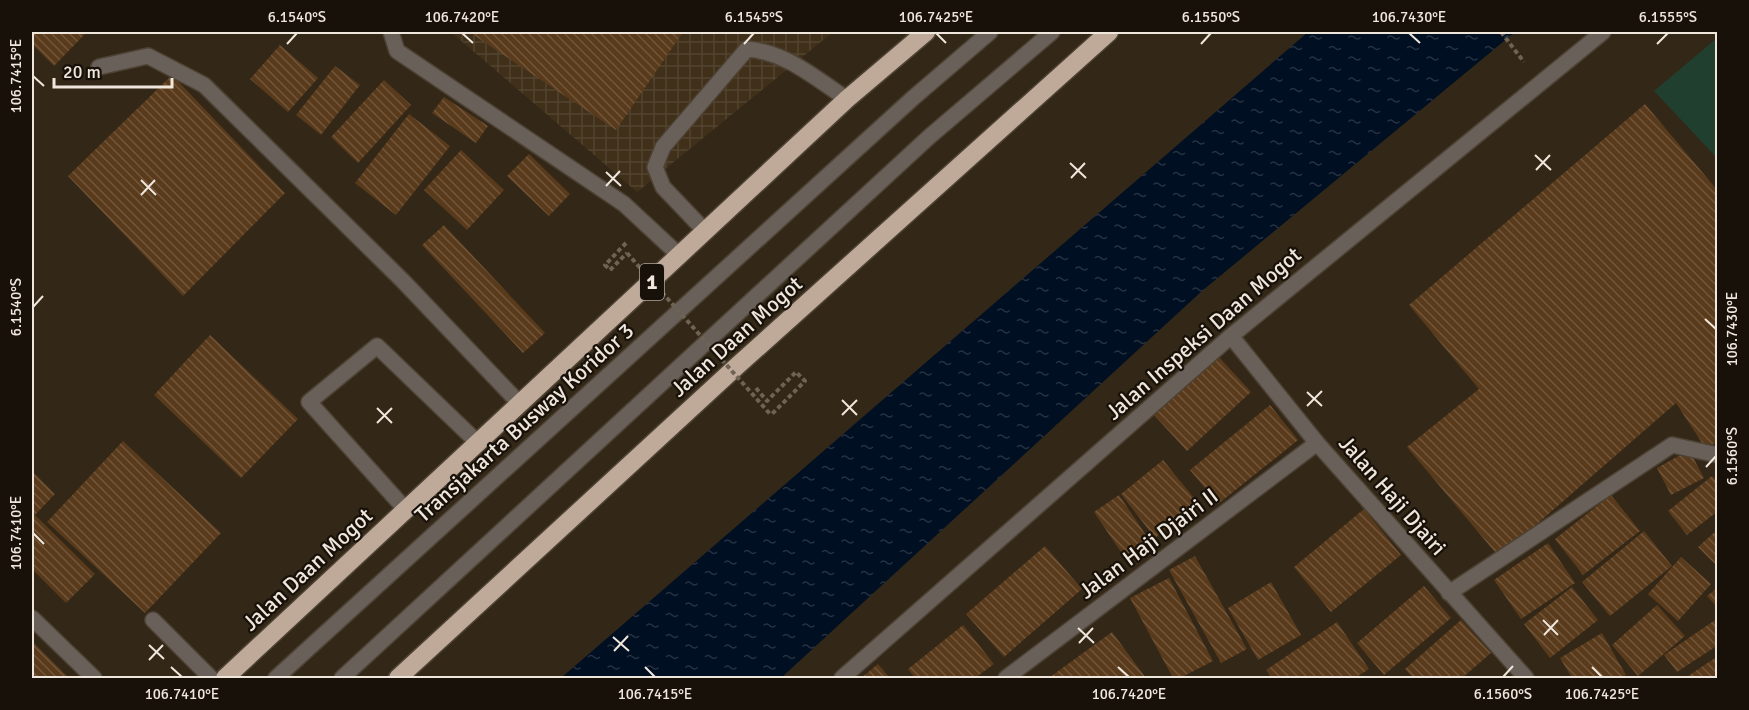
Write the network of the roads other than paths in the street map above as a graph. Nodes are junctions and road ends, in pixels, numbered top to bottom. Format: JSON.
{"nodes":[{"id":1,"x":391,"y":32,"type":"edge"},
{"id":2,"x":926,"y":32,"type":"edge"},
{"id":3,"x":990,"y":32,"type":"edge"},
{"id":4,"x":1052,"y":32,"type":"edge"},
{"id":5,"x":1110,"y":32,"type":"edge"},
{"id":6,"x":1603,"y":32,"type":"edge"},
{"id":7,"x":99,"y":67,"type":"dead end"},
{"id":8,"x":847,"y":99,"type":"junction"},
{"id":9,"x":705,"y":231,"type":"junction"},
{"id":10,"x":680,"y":256,"type":"junction"},
{"id":11,"x":1231,"y":336,"type":"junction"},
{"id":12,"x":520,"y":404,"type":"junction"},
{"id":13,"x":478,"y":443,"type":"junction"},
{"id":14,"x":1317,"y":443,"type":"junction"},
{"id":15,"x":1718,"y":455,"type":"edge"},
{"id":16,"x":406,"y":510,"type":"junction"},
{"id":17,"x":1449,"y":593,"type":"junction"},
{"id":18,"x":32,"y":618,"type":"edge"},
{"id":19,"x":153,"y":620,"type":"dead end"},
{"id":20,"x":94,"y":678,"type":"edge"},
{"id":21,"x":211,"y":678,"type":"edge"},
{"id":22,"x":225,"y":678,"type":"edge"},
{"id":23,"x":276,"y":678,"type":"edge"},
{"id":24,"x":342,"y":678,"type":"edge"},
{"id":25,"x":398,"y":678,"type":"edge"},
{"id":26,"x":842,"y":678,"type":"edge"},
{"id":27,"x":1006,"y":678,"type":"edge"},
{"id":28,"x":1526,"y":678,"type":"edge"}],
"edges":[{"from":1,"to":10,"type":"street"},
{"from":2,"to":8,"type":"highway","name":"Jalan Daan Mogot","number":"1"},
{"from":3,"to":23,"type":"street","name":"Transjakarta Busway Koridor 3"},
{"from":4,"to":24,"type":"street"},
{"from":5,"to":25,"type":"highway","name":"Jalan Daan Mogot"},
{"from":6,"to":11,"type":"street","name":"Jalan Inspeksi Daan Mogot"},
{"from":7,"to":12,"type":"street"},
{"from":8,"to":9,"type":"highway","name":"Jalan Daan Mogot","number":"1"},
{"from":8,"to":9,"type":"street"},
{"from":9,"to":10,"type":"highway","name":"Jalan Daan Mogot","number":"1"},
{"from":10,"to":12,"type":"highway","name":"Jalan Daan Mogot","number":"1"},
{"from":11,"to":14,"type":"street","name":"Jalan Haji Djairi"},
{"from":11,"to":26,"type":"street","name":"Jalan Inspeksi Daan Mogot"},
{"from":12,"to":13,"type":"highway","name":"Jalan Daan Mogot","number":"1"},
{"from":13,"to":16,"type":"highway","name":"Jalan Daan Mogot","number":"1"},
{"from":13,"to":16,"type":"street"},
{"from":14,"to":17,"type":"street","name":"Jalan Haji Djairi"},
{"from":14,"to":27,"type":"street","name":"Jalan Haji Djairi II"},
{"from":15,"to":17,"type":"street"},
{"from":16,"to":22,"type":"highway","name":"Jalan Daan Mogot","number":"1"},
{"from":17,"to":28,"type":"street","name":"Jalan Haji Djairi"},
{"from":18,"to":20,"type":"street"},
{"from":19,"to":21,"type":"street"}]}
